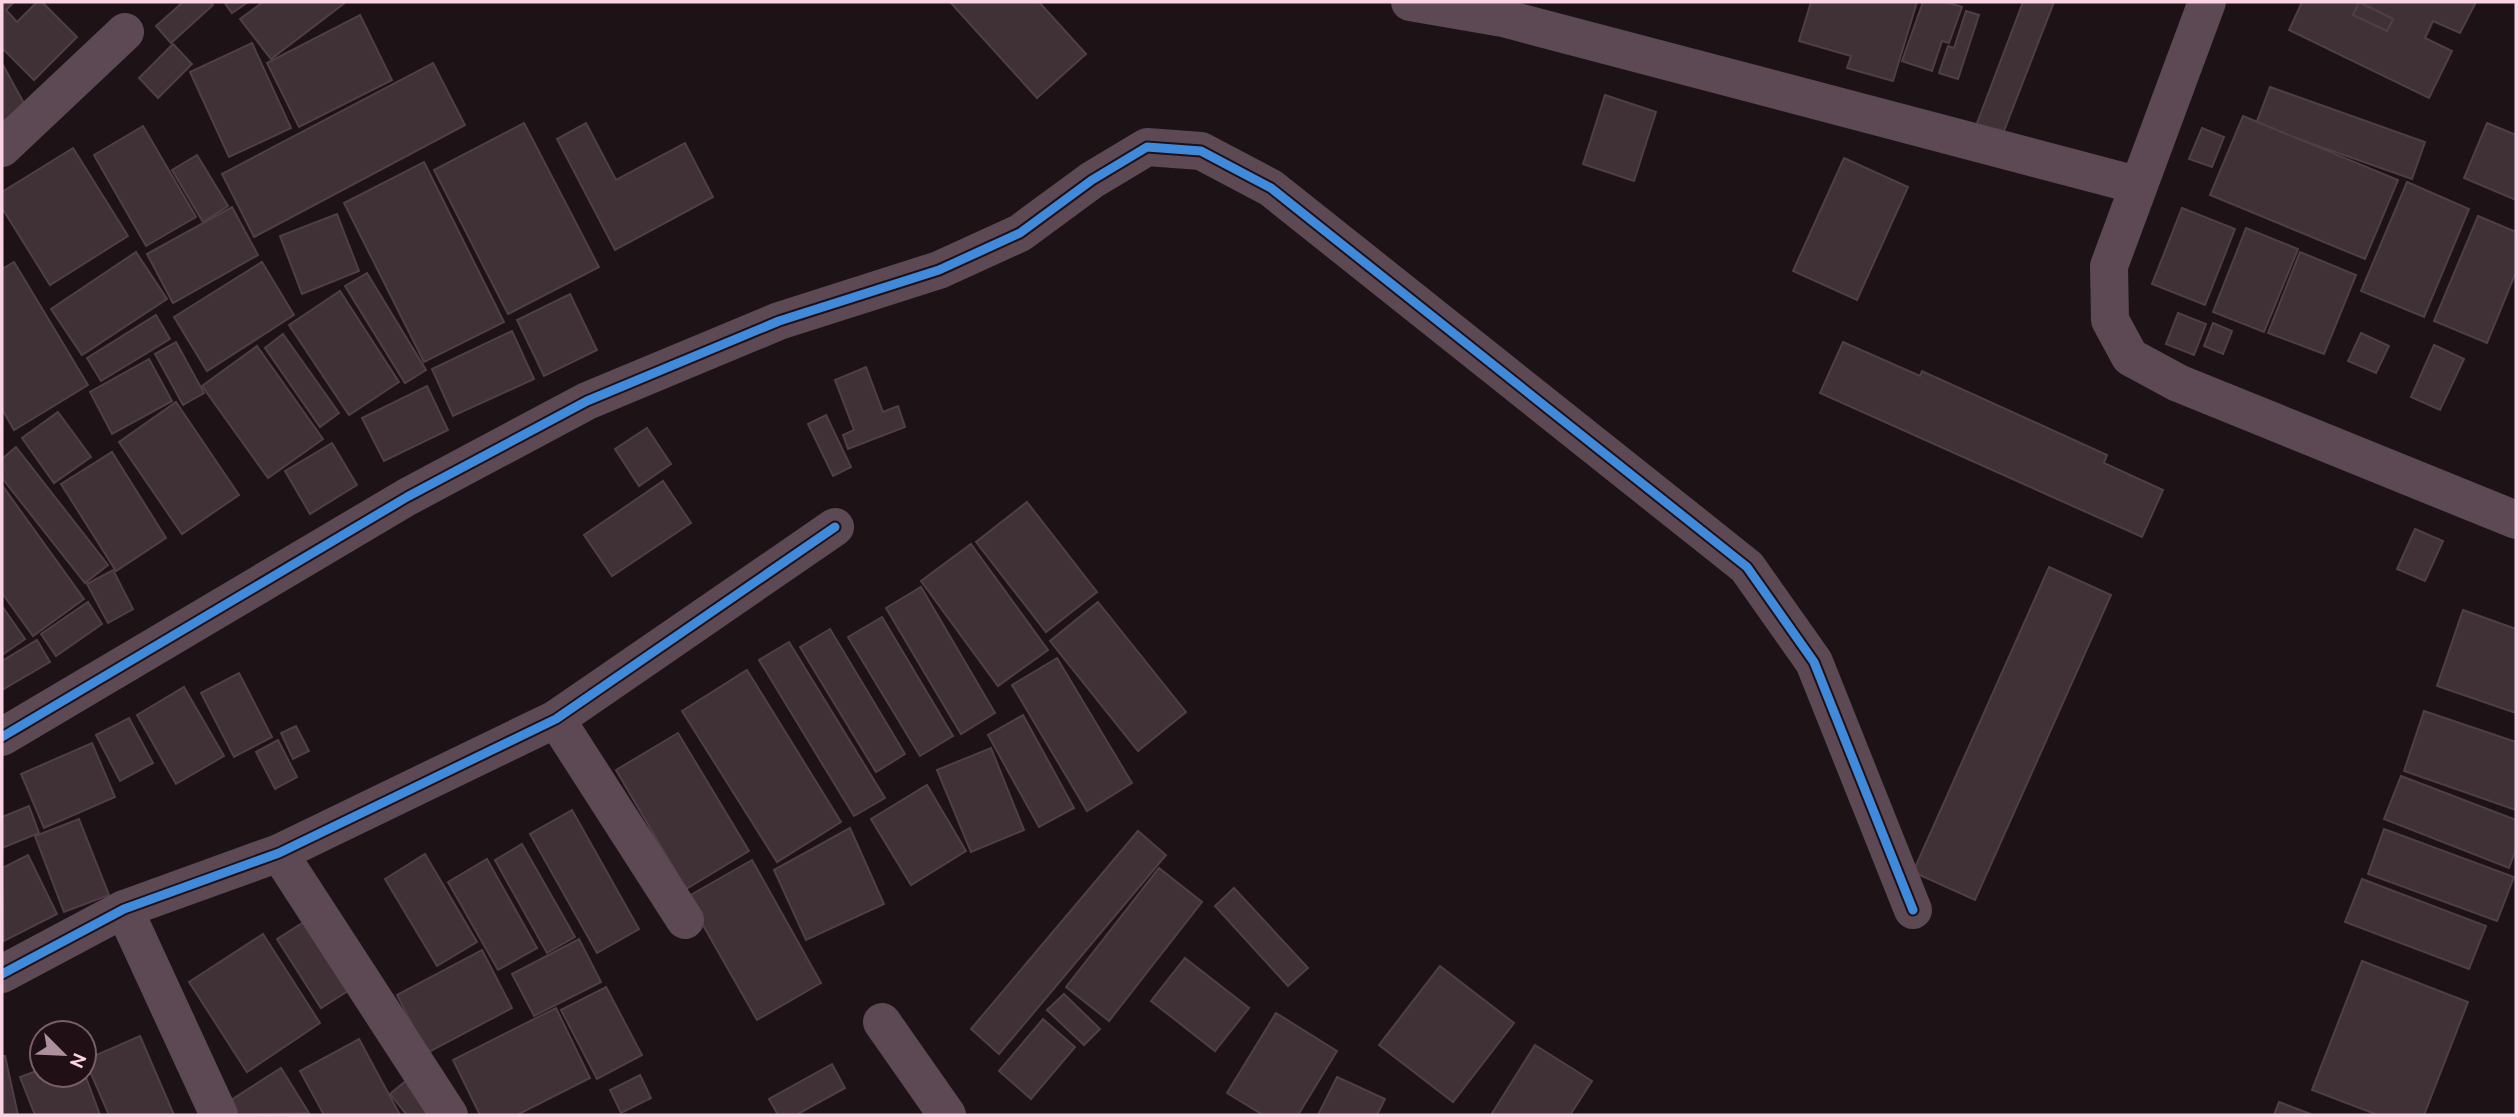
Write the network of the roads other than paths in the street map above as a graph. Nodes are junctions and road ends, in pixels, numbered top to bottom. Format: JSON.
{"nodes":[{"id":1,"x":1409,"y":2,"type":"edge"},
{"id":2,"x":2207,"y":2,"type":"edge"},
{"id":3,"x":125,"y":32,"type":"dead end"},
{"id":4,"x":2,"y":148,"type":"edge"},
{"id":5,"x":2137,"y":185,"type":"junction"},
{"id":6,"x":2516,"y":520,"type":"edge"},
{"id":7,"x":835,"y":527,"type":"dead end"},
{"id":8,"x":556,"y":719,"type":"junction"},
{"id":9,"x":2,"y":737,"type":"edge"},
{"id":10,"x":279,"y":853,"type":"junction"},
{"id":11,"x":124,"y":909,"type":"junction"},
{"id":12,"x":1913,"y":910,"type":"dead end"},
{"id":13,"x":685,"y":920,"type":"dead end"},
{"id":14,"x":2,"y":974,"type":"edge"},
{"id":15,"x":882,"y":1022,"type":"dead end"},
{"id":16,"x":219,"y":1115,"type":"edge"},
{"id":17,"x":449,"y":1115,"type":"edge"},
{"id":18,"x":947,"y":1115,"type":"edge"}],
"edges":[{"from":1,"to":5,"type":"street"},
{"from":2,"to":5,"type":"street"},
{"from":3,"to":4,"type":"street"},
{"from":5,"to":6,"type":"street"},
{"from":7,"to":8,"type":"street"},
{"from":8,"to":10,"type":"street"},
{"from":8,"to":13,"type":"street"},
{"from":9,"to":12,"type":"street"},
{"from":10,"to":11,"type":"street"},
{"from":10,"to":17,"type":"street"},
{"from":11,"to":14,"type":"street"},
{"from":11,"to":16,"type":"street"},
{"from":15,"to":18,"type":"street"}]}
